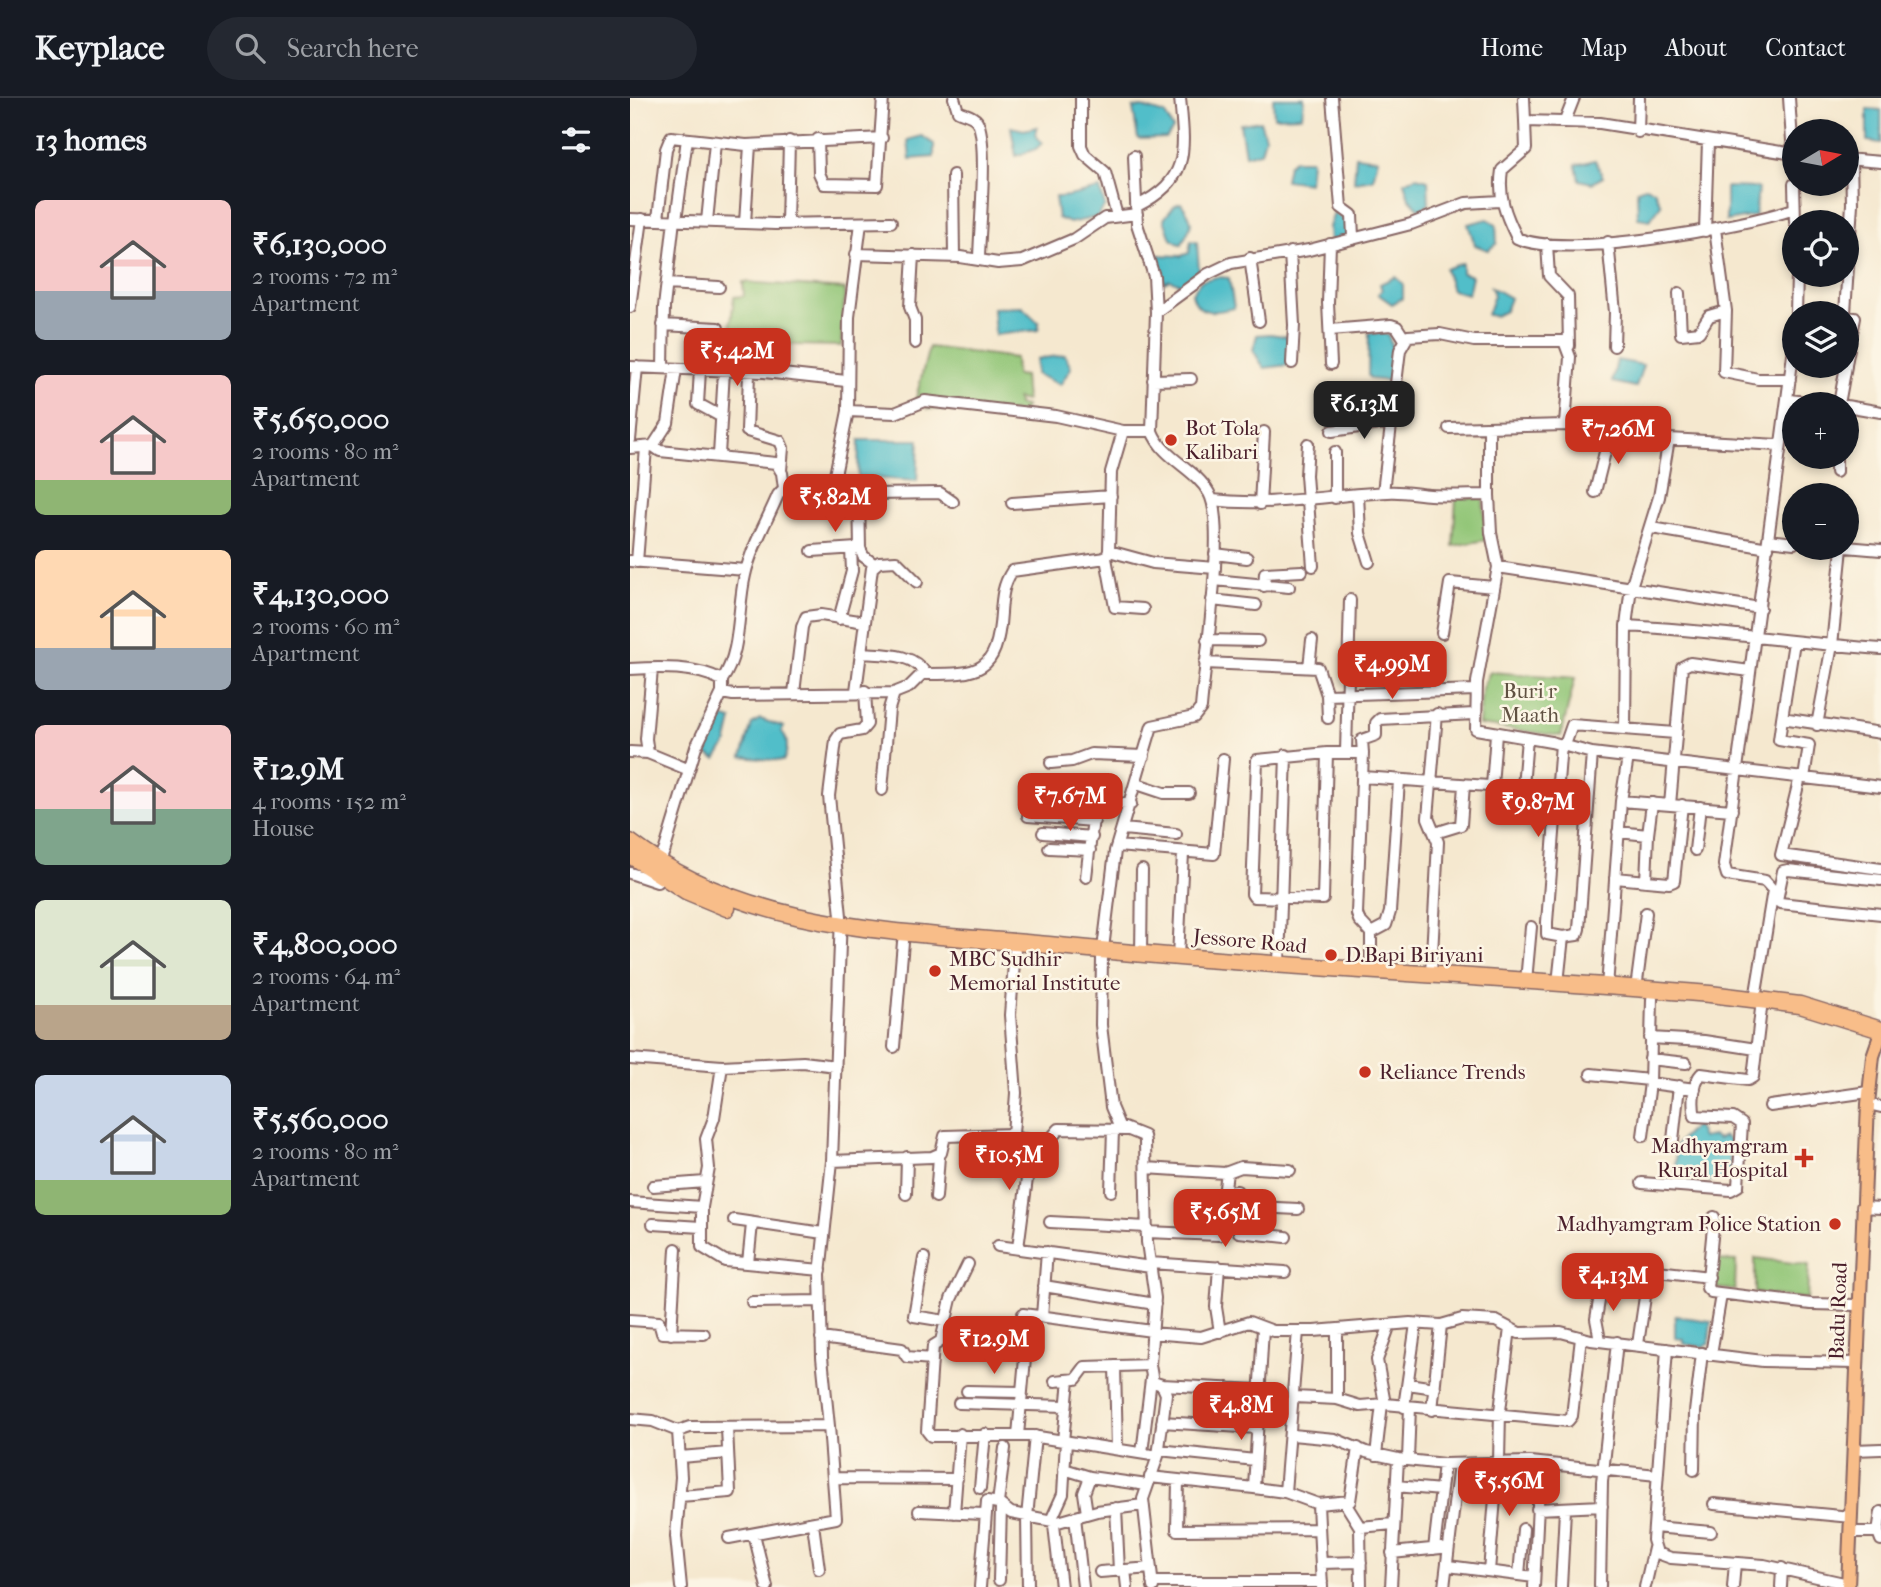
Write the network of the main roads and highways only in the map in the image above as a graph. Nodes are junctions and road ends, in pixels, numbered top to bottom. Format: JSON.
{"nodes":[{"id":1,"x":630,"y":842,"type":"edge"},
{"id":2,"x":630,"y":855,"type":"edge"},
{"id":3,"x":655,"y":872,"type":"junction"},
{"id":4,"x":802,"y":922,"type":"junction"},
{"id":5,"x":841,"y":928,"type":"junction"},
{"id":6,"x":1102,"y":954,"type":"junction"},
{"id":7,"x":1758,"y":1004,"type":"junction"},
{"id":8,"x":1881,"y":1035,"type":"edge"},
{"id":9,"x":1848,"y":1586,"type":"edge"}],
"edges":[{"from":1,"to":3,"type":"highway","name":"Jessore Road"},
{"from":2,"to":3,"type":"highway"},
{"from":3,"to":4,"type":"highway","name":"Jessore Road"},
{"from":3,"to":4,"type":"highway"},
{"from":4,"to":5,"type":"highway","name":"Jessore Road"},
{"from":5,"to":6,"type":"highway","name":"Jessore Road"},
{"from":5,"to":6,"type":"highway","name":"Jessore Road"},
{"from":6,"to":7,"type":"highway","name":"Jessore Road"},
{"from":6,"to":7,"type":"highway","name":"Jessore Road"},
{"from":7,"to":8,"type":"highway","name":"Jessore Road"},
{"from":8,"to":9,"type":"main road","name":"Badu Road"}]}
